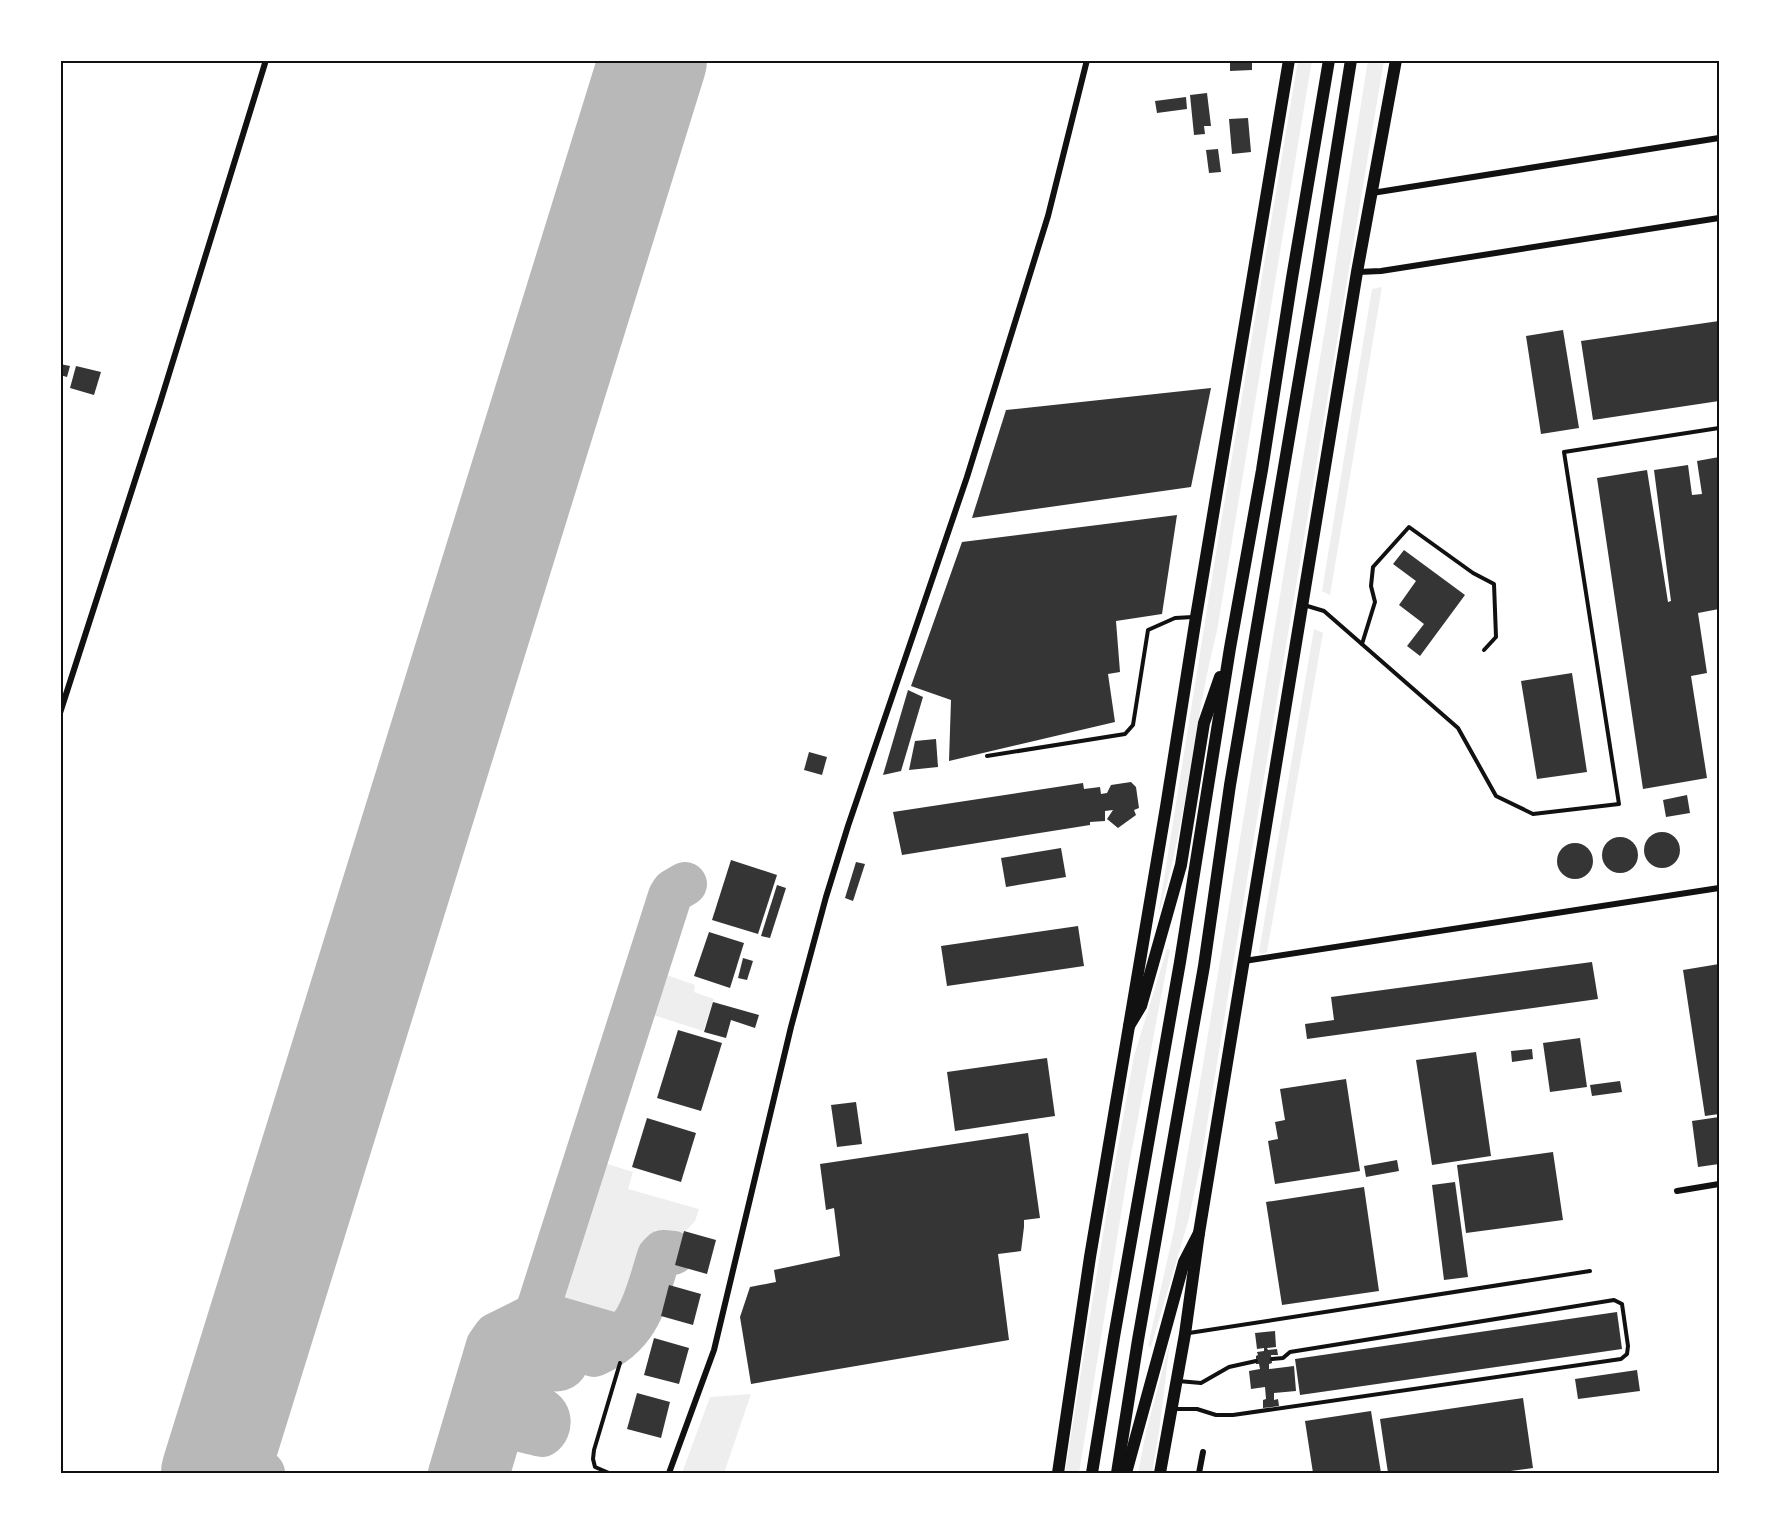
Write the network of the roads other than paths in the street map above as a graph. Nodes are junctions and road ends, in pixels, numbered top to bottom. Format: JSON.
{"nodes":[{"id":1,"x":266,"y":60,"type":"edge"},
{"id":2,"x":1087,"y":60,"type":"edge"},
{"id":3,"x":1289,"y":60,"type":"edge"},
{"id":4,"x":1329,"y":60,"type":"edge"},
{"id":5,"x":1351,"y":60,"type":"edge"},
{"id":6,"x":1396,"y":60,"type":"edge"},
{"id":7,"x":1719,"y":138,"type":"edge"},
{"id":8,"x":1371,"y":193,"type":"junction"},
{"id":9,"x":1719,"y":218,"type":"edge"},
{"id":10,"x":1357,"y":272,"type":"junction"},
{"id":11,"x":1719,"y":428,"type":"edge"},
{"id":12,"x":1303,"y":605,"type":"junction"},
{"id":13,"x":1196,"y":617,"type":"junction"},
{"id":14,"x":1362,"y":644,"type":"junction"},
{"id":15,"x":1230,"y":648,"type":"junction"},
{"id":16,"x":1484,"y":650,"type":"dead end"},
{"id":17,"x":60,"y":713,"type":"edge"},
{"id":18,"x":987,"y":756,"type":"dead end"},
{"id":19,"x":1719,"y":888,"type":"edge"},
{"id":20,"x":1244,"y":961,"type":"junction"},
{"id":21,"x":1129,"y":1026,"type":"junction"},
{"id":22,"x":1719,"y":1184,"type":"edge"},
{"id":23,"x":1677,"y":1191,"type":"dead end"},
{"id":24,"x":1199,"y":1233,"type":"junction"},
{"id":25,"x":1590,"y":1270,"type":"dead end"},
{"id":26,"x":1185,"y":1334,"type":"junction"},
{"id":27,"x":1272,"y":1359,"type":"dead end"},
{"id":28,"x":1256,"y":1361,"type":"dead end"},
{"id":29,"x":620,"y":1363,"type":"dead end"},
{"id":30,"x":1176,"y":1381,"type":"junction"},
{"id":31,"x":1172,"y":1409,"type":"junction"},
{"id":32,"x":1203,"y":1452,"type":"dead end"},
{"id":33,"x":609,"y":1473,"type":"edge"},
{"id":34,"x":669,"y":1473,"type":"edge"},
{"id":35,"x":1058,"y":1473,"type":"edge"},
{"id":36,"x":1092,"y":1473,"type":"edge"},
{"id":37,"x":1117,"y":1473,"type":"edge"},
{"id":38,"x":1126,"y":1473,"type":"edge"},
{"id":39,"x":1160,"y":1473,"type":"edge"},
{"id":40,"x":1199,"y":1473,"type":"edge"}],
"edges":[{"from":1,"to":17,"type":"street"},
{"from":2,"to":34,"type":"street"},
{"from":3,"to":13,"type":"main road"},
{"from":4,"to":15,"type":"main road"},
{"from":5,"to":37,"type":"main road"},
{"from":6,"to":8,"type":"main road"},
{"from":7,"to":8,"type":"street"},
{"from":8,"to":10,"type":"main road"},
{"from":9,"to":10,"type":"street"},
{"from":10,"to":12,"type":"main road"},
{"from":11,"to":14,"type":"lane"},
{"from":12,"to":14,"type":"lane"},
{"from":12,"to":20,"type":"main road"},
{"from":13,"to":18,"type":"lane"},
{"from":13,"to":21,"type":"main road"},
{"from":14,"to":16,"type":"lane"},
{"from":15,"to":21,"type":"main road"},
{"from":15,"to":36,"type":"main road"},
{"from":19,"to":20,"type":"street"},
{"from":20,"to":24,"type":"main road"},
{"from":21,"to":35,"type":"main road"},
{"from":22,"to":23,"type":"street"},
{"from":24,"to":26,"type":"main road"},
{"from":24,"to":38,"type":"main road"},
{"from":25,"to":26,"type":"lane"},
{"from":26,"to":30,"type":"main road"},
{"from":27,"to":31,"type":"lane"},
{"from":28,"to":30,"type":"lane"},
{"from":29,"to":33,"type":"lane"},
{"from":30,"to":31,"type":"main road"},
{"from":31,"to":39,"type":"main road"},
{"from":32,"to":40,"type":"street"}]}
